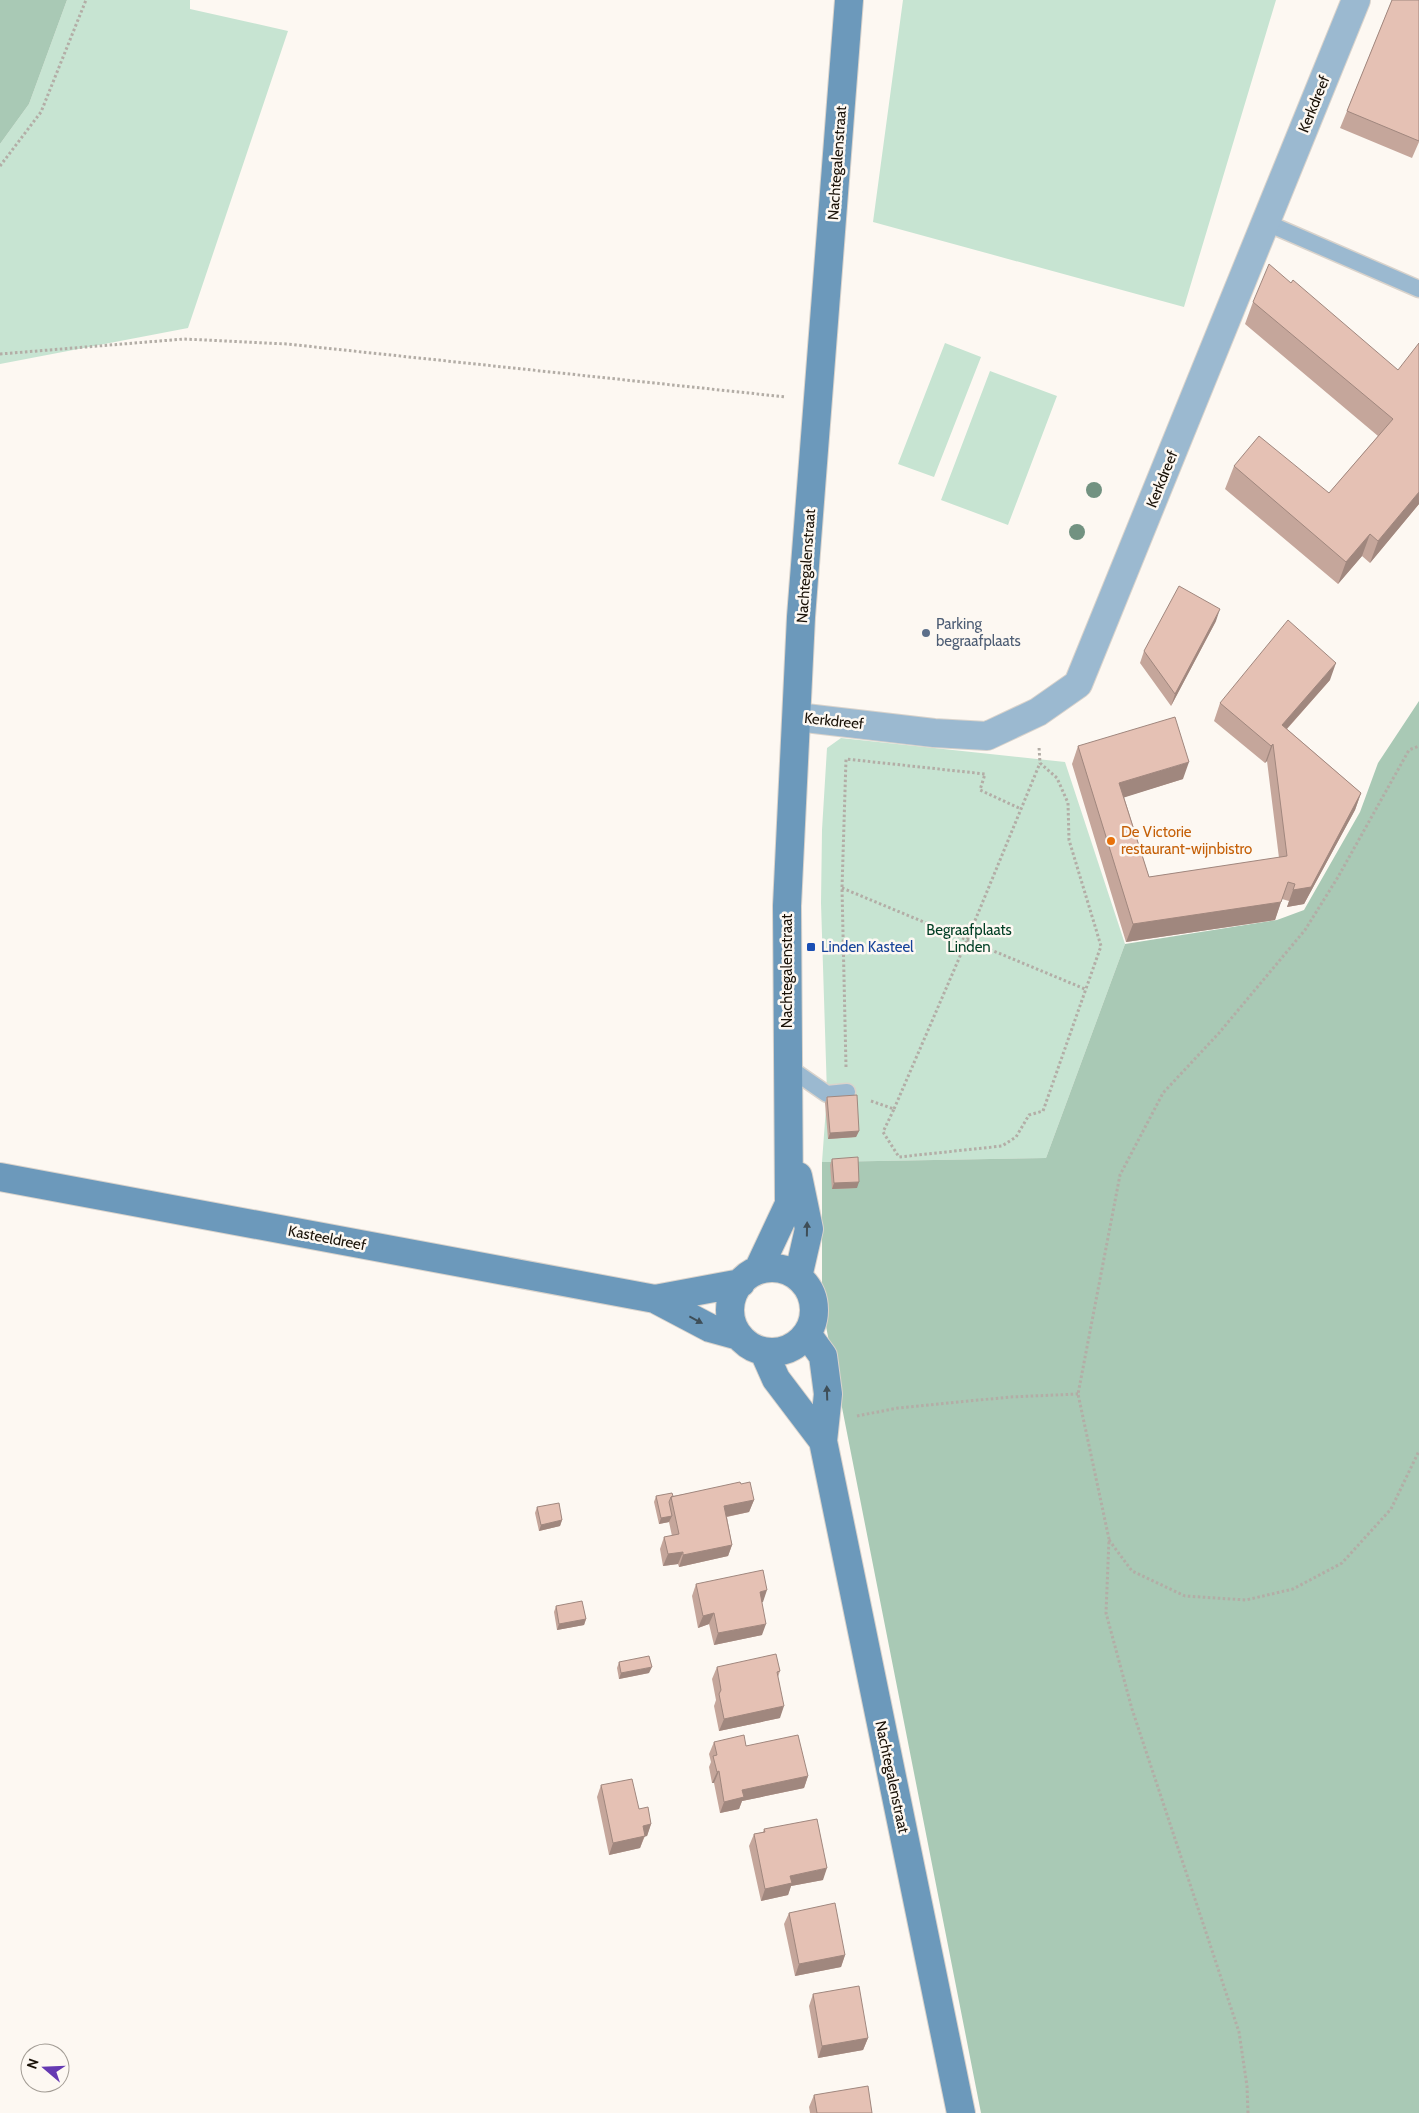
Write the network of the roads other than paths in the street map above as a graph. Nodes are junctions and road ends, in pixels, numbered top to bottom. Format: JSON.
{"nodes":[{"id":1,"x":849,"y":0,"type":"edge"},
{"id":2,"x":1356,"y":0,"type":"edge"},
{"id":3,"x":1267,"y":223,"type":"junction"},
{"id":4,"x":1419,"y":289,"type":"edge"},
{"id":5,"x":797,"y":717,"type":"junction"},
{"id":6,"x":788,"y":1067,"type":"junction"},
{"id":7,"x":847,"y":1092,"type":"road end"},
{"id":8,"x":789,"y":1134,"type":"junction"},
{"id":9,"x":0,"y":1177,"type":"edge"},
{"id":10,"x":749,"y":1276,"type":"junction"},
{"id":11,"x":798,"y":1277,"type":"junction"},
{"id":12,"x":655,"y":1298,"type":"junction"},
{"id":13,"x":807,"y":1334,"type":"junction"},
{"id":14,"x":739,"y":1336,"type":"junction"},
{"id":15,"x":764,"y":1352,"type":"junction"},
{"id":16,"x":823,"y":1441,"type":"junction"},
{"id":17,"x":961,"y":2113,"type":"edge"}],
"edges":[{"from":1,"to":5,"type":"street","name":"Nachtegalenstraat"},
{"from":2,"to":3,"type":"street","name":"Kerkdreef"},
{"from":3,"to":4,"type":"lane"},
{"from":3,"to":5,"type":"street","name":"Kerkdreef"},
{"from":5,"to":6,"type":"street","name":"Nachtegalenstraat"},
{"from":6,"to":7,"type":"lane"},
{"from":6,"to":8,"type":"street","name":"Nachtegalenstraat"},
{"from":8,"to":10,"type":"street","name":"Nachtegalenstraat"},
{"from":11,"to":8,"type":"street","name":"Nachtegalenstraat","one_way":true},
{"from":9,"to":12,"type":"street","name":"Kasteeldreef"},
{"from":10,"to":11,"type":"street"},
{"from":10,"to":12,"type":"street","name":"Kasteeldreef"},
{"from":10,"to":14,"type":"street","name":"Nachtegalenstraat"},
{"from":11,"to":13,"type":"street"},
{"from":12,"to":14,"type":"street","name":"Kasteeldreef","one_way":true},
{"from":13,"to":15,"type":"street"},
{"from":16,"to":13,"type":"street","name":"Nachtegalenstraat","one_way":true},
{"from":14,"to":15,"type":"street"},
{"from":15,"to":16,"type":"street","name":"Nachtegalenstraat"},
{"from":16,"to":17,"type":"street","name":"Nachtegalenstraat"}]}
